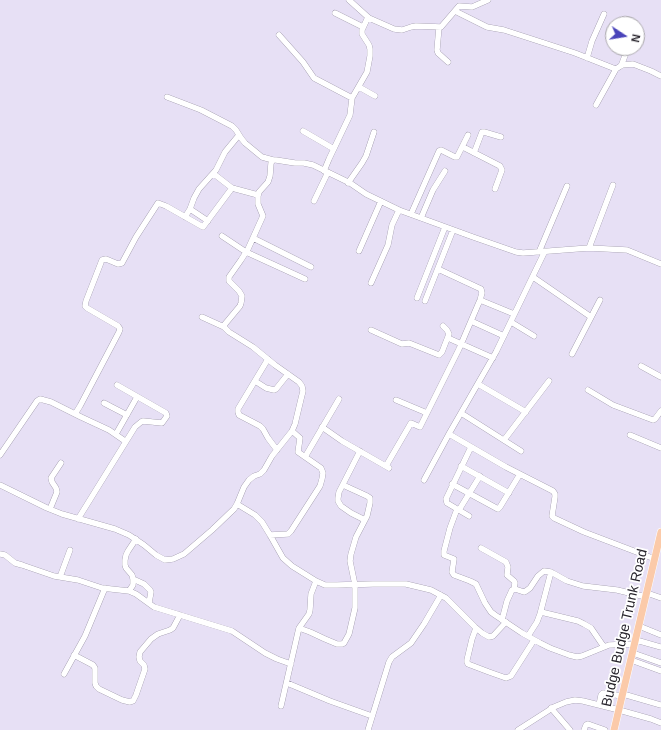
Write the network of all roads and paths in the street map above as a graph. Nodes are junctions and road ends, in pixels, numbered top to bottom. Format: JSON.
{"nodes":[{"id":1,"x":349,"y":0,"type":"edge"},
{"id":2,"x":488,"y":0,"type":"edge"},
{"id":3,"x":462,"y":3,"type":"edge"},
{"id":4,"x":455,"y":11,"type":"junction"},
{"id":5,"x":335,"y":13,"type":"dead end"},
{"id":6,"x":604,"y":14,"type":"dead end"},
{"id":7,"x":368,"y":17,"type":"junction"},
{"id":8,"x":363,"y":27,"type":"junction"},
{"id":9,"x":439,"y":27,"type":"junction"},
{"id":10,"x":279,"y":35,"type":"dead end"},
{"id":11,"x":624,"y":56,"type":"edge"},
{"id":12,"x":587,"y":58,"type":"junction"},
{"id":13,"x":448,"y":62,"type":"dead end"},
{"id":14,"x":619,"y":67,"type":"junction"},
{"id":15,"x":661,"y":76,"type":"edge"},
{"id":16,"x":359,"y":87,"type":"junction"},
{"id":17,"x":375,"y":96,"type":"dead end"},
{"id":18,"x":167,"y":97,"type":"dead end"},
{"id":19,"x":352,"y":98,"type":"junction"},
{"id":20,"x":596,"y":105,"type":"dead end"},
{"id":21,"x":303,"y":131,"type":"dead end"},
{"id":22,"x":374,"y":132,"type":"dead end"},
{"id":23,"x":240,"y":135,"type":"junction"},
{"id":24,"x":468,"y":135,"type":"dead end"},
{"id":25,"x":501,"y":137,"type":"dead end"},
{"id":26,"x":463,"y":147,"type":"junction"},
{"id":27,"x":334,"y":148,"type":"junction"},
{"id":28,"x":474,"y":153,"type":"junction"},
{"id":29,"x":273,"y":160,"type":"junction"},
{"id":30,"x":326,"y":171,"type":"junction"},
{"id":31,"x":445,"y":171,"type":"dead end"},
{"id":32,"x":214,"y":174,"type":"junction"},
{"id":33,"x":348,"y":183,"type":"junction"},
{"id":34,"x":613,"y":185,"type":"dead end"},
{"id":35,"x":567,"y":186,"type":"dead end"},
{"id":36,"x":232,"y":188,"type":"junction"},
{"id":37,"x":495,"y":189,"type":"dead end"},
{"id":38,"x":258,"y":195,"type":"junction"},
{"id":39,"x":314,"y":201,"type":"dead end"},
{"id":40,"x":381,"y":202,"type":"junction"},
{"id":41,"x":190,"y":209,"type":"junction"},
{"id":42,"x":399,"y":210,"type":"junction"},
{"id":43,"x":411,"y":214,"type":"junction"},
{"id":44,"x":185,"y":217,"type":"junction"},
{"id":45,"x":421,"y":218,"type":"junction"},
{"id":46,"x":208,"y":221,"type":"junction"},
{"id":47,"x":445,"y":227,"type":"junction"},
{"id":48,"x":453,"y":230,"type":"junction"},
{"id":49,"x":222,"y":236,"type":"dead end"},
{"id":50,"x":253,"y":238,"type":"junction"},
{"id":51,"x":589,"y":248,"type":"junction"},
{"id":52,"x":359,"y":251,"type":"dead end"},
{"id":53,"x":542,"y":251,"type":"junction"},
{"id":54,"x":246,"y":252,"type":"junction"},
{"id":55,"x":661,"y":264,"type":"edge"},
{"id":56,"x":311,"y":267,"type":"dead end"},
{"id":57,"x":438,"y":270,"type":"junction"},
{"id":58,"x":532,"y":277,"type":"junction"},
{"id":59,"x":305,"y":280,"type":"dead end"},
{"id":60,"x":371,"y":283,"type":"dead end"},
{"id":61,"x":417,"y":298,"type":"dead end"},
{"id":62,"x":480,"y":300,"type":"junction"},
{"id":63,"x":600,"y":300,"type":"dead end"},
{"id":64,"x":425,"y":301,"type":"dead end"},
{"id":65,"x":514,"y":314,"type":"junction"},
{"id":66,"x":202,"y":317,"type":"dead end"},
{"id":67,"x":591,"y":317,"type":"junction"},
{"id":68,"x":471,"y":321,"type":"junction"},
{"id":69,"x":510,"y":322,"type":"junction"},
{"id":70,"x":443,"y":326,"type":"dead end"},
{"id":71,"x":224,"y":327,"type":"junction"},
{"id":72,"x":371,"y":330,"type":"dead end"},
{"id":73,"x":504,"y":336,"type":"junction"},
{"id":74,"x":534,"y":336,"type":"dead end"},
{"id":75,"x":448,"y":338,"type":"junction"},
{"id":76,"x":461,"y":344,"type":"junction"},
{"id":77,"x":572,"y":354,"type":"dead end"},
{"id":78,"x":493,"y":358,"type":"junction"},
{"id":79,"x":268,"y":359,"type":"junction"},
{"id":80,"x":641,"y":366,"type":"dead end"},
{"id":81,"x":288,"y":374,"type":"junction"},
{"id":82,"x":661,"y":377,"type":"edge"},
{"id":83,"x":255,"y":381,"type":"junction"},
{"id":84,"x":549,"y":381,"type":"dead end"},
{"id":85,"x":478,"y":384,"type":"junction"},
{"id":86,"x":117,"y":385,"type":"dead end"},
{"id":87,"x":588,"y":390,"type":"dead end"},
{"id":88,"x":137,"y":397,"type":"junction"},
{"id":89,"x":339,"y":399,"type":"dead end"},
{"id":90,"x":396,"y":400,"type":"dead end"},
{"id":91,"x":104,"y":403,"type":"dead end"},
{"id":92,"x":661,"y":411,"type":"edge"},
{"id":93,"x":526,"y":412,"type":"junction"},
{"id":94,"x":427,"y":413,"type":"junction"},
{"id":95,"x":461,"y":413,"type":"junction"},
{"id":96,"x":75,"y":414,"type":"junction"},
{"id":97,"x":127,"y":415,"type":"junction"},
{"id":98,"x":322,"y":427,"type":"junction"},
{"id":99,"x":292,"y":431,"type":"junction"},
{"id":100,"x":116,"y":434,"type":"junction"},
{"id":101,"x":449,"y":434,"type":"junction"},
{"id":102,"x":630,"y":435,"type":"dead end"},
{"id":103,"x":504,"y":440,"type":"junction"},
{"id":104,"x":125,"y":442,"type":"junction"},
{"id":105,"x":471,"y":447,"type":"junction"},
{"id":106,"x":661,"y":448,"type":"edge"},
{"id":107,"x":277,"y":450,"type":"junction"},
{"id":108,"x":521,"y":451,"type":"dead end"},
{"id":109,"x":360,"y":452,"type":"junction"},
{"id":110,"x":0,"y":455,"type":"edge"},
{"id":111,"x":305,"y":457,"type":"junction"},
{"id":112,"x":61,"y":463,"type":"dead end"},
{"id":113,"x":461,"y":466,"type":"junction"},
{"id":114,"x":520,"y":474,"type":"junction"},
{"id":115,"x":480,"y":476,"type":"junction"},
{"id":116,"x":424,"y":480,"type":"dead end"},
{"id":117,"x":452,"y":484,"type":"junction"},
{"id":118,"x":0,"y":485,"type":"edge"},
{"id":119,"x":343,"y":485,"type":"junction"},
{"id":120,"x":509,"y":492,"type":"junction"},
{"id":121,"x":469,"y":494,"type":"junction"},
{"id":122,"x":237,"y":504,"type":"junction"},
{"id":123,"x":50,"y":509,"type":"junction"},
{"id":124,"x":458,"y":510,"type":"junction"},
{"id":125,"x":469,"y":516,"type":"dead end"},
{"id":126,"x":78,"y":519,"type":"junction"},
{"id":127,"x":365,"y":520,"type":"junction"},
{"id":128,"x":661,"y":532,"type":"edge"},
{"id":129,"x":270,"y":534,"type":"junction"},
{"id":130,"x":136,"y":539,"type":"junction"},
{"id":131,"x":481,"y":548,"type":"dead end"},
{"id":132,"x":70,"y":550,"type":"dead end"},
{"id":133,"x":0,"y":554,"type":"edge"},
{"id":134,"x":655,"y":559,"type":"junction"},
{"id":135,"x":551,"y":572,"type":"junction"},
{"id":136,"x":60,"y":577,"type":"junction"},
{"id":137,"x":133,"y":579,"type":"junction"},
{"id":138,"x":316,"y":581,"type":"junction"},
{"id":139,"x":355,"y":585,"type":"junction"},
{"id":140,"x":105,"y":588,"type":"junction"},
{"id":141,"x":514,"y":589,"type":"junction"},
{"id":142,"x":130,"y":591,"type":"junction"},
{"id":143,"x":441,"y":595,"type":"junction"},
{"id":144,"x":646,"y":595,"type":"junction"},
{"id":145,"x":661,"y":598,"type":"edge"},
{"id":146,"x":149,"y":603,"type":"junction"},
{"id":147,"x":540,"y":612,"type":"junction"},
{"id":148,"x":180,"y":615,"type":"junction"},
{"id":149,"x":504,"y":621,"type":"junction"},
{"id":150,"x":639,"y":626,"type":"junction"},
{"id":151,"x":299,"y":628,"type":"junction"},
{"id":152,"x":476,"y":628,"type":"junction"},
{"id":153,"x":661,"y":634,"type":"edge"},
{"id":154,"x":528,"y":636,"type":"junction"},
{"id":155,"x":534,"y":640,"type":"junction"},
{"id":156,"x":635,"y":642,"type":"junction"},
{"id":157,"x":661,"y":646,"type":"edge"},
{"id":158,"x":604,"y":647,"type":"junction"},
{"id":159,"x":74,"y":655,"type":"junction"},
{"id":160,"x":632,"y":656,"type":"junction"},
{"id":161,"x":661,"y":663,"type":"edge"},
{"id":162,"x":291,"y":664,"type":"junction"},
{"id":163,"x":661,"y":671,"type":"edge"},
{"id":164,"x":64,"y":674,"type":"dead end"},
{"id":165,"x":287,"y":683,"type":"junction"},
{"id":166,"x":623,"y":695,"type":"junction"},
{"id":167,"x":661,"y":704,"type":"edge"},
{"id":168,"x":599,"y":705,"type":"junction"},
{"id":169,"x":281,"y":706,"type":"dead end"},
{"id":170,"x":551,"y":708,"type":"junction"},
{"id":171,"x":619,"y":710,"type":"junction"},
{"id":172,"x":372,"y":716,"type":"junction"},
{"id":173,"x":661,"y":723,"type":"edge"},
{"id":174,"x":368,"y":730,"type":"edge"},
{"id":175,"x":518,"y":730,"type":"edge"},
{"id":176,"x":570,"y":730,"type":"edge"},
{"id":177,"x":584,"y":730,"type":"edge"},
{"id":178,"x":605,"y":730,"type":"edge"},
{"id":179,"x":614,"y":730,"type":"edge"}],
"edges":[{"from":1,"to":7,"type":"street"},
{"from":2,"to":3,"type":"street"},
{"from":3,"to":4,"type":"street"},
{"from":4,"to":9,"type":"street"},
{"from":4,"to":12,"type":"street"},
{"from":5,"to":8,"type":"street"},
{"from":6,"to":12,"type":"street"},
{"from":7,"to":8,"type":"street"},
{"from":7,"to":9,"type":"street"},
{"from":8,"to":16,"type":"street"},
{"from":9,"to":13,"type":"street"},
{"from":10,"to":19,"type":"street"},
{"from":11,"to":14,"type":"street"},
{"from":12,"to":14,"type":"street"},
{"from":14,"to":15,"type":"street"},
{"from":14,"to":20,"type":"street"},
{"from":16,"to":17,"type":"street"},
{"from":16,"to":19,"type":"street"},
{"from":18,"to":23,"type":"street"},
{"from":19,"to":27,"type":"street"},
{"from":21,"to":27,"type":"street"},
{"from":22,"to":33,"type":"street"},
{"from":23,"to":29,"type":"street"},
{"from":23,"to":32,"type":"street"},
{"from":24,"to":26,"type":"street"},
{"from":25,"to":28,"type":"street"},
{"from":26,"to":28,"type":"street"},
{"from":26,"to":43,"type":"street"},
{"from":27,"to":30,"type":"street"},
{"from":28,"to":37,"type":"street"},
{"from":29,"to":30,"type":"street"},
{"from":29,"to":38,"type":"street"},
{"from":30,"to":33,"type":"street"},
{"from":30,"to":39,"type":"street"},
{"from":31,"to":45,"type":"street"},
{"from":32,"to":36,"type":"street"},
{"from":32,"to":41,"type":"street"},
{"from":33,"to":40,"type":"street"},
{"from":34,"to":51,"type":"street"},
{"from":35,"to":53,"type":"street"},
{"from":36,"to":38,"type":"street"},
{"from":36,"to":46,"type":"street"},
{"from":38,"to":50,"type":"street"},
{"from":40,"to":42,"type":"street"},
{"from":40,"to":52,"type":"street"},
{"from":41,"to":44,"type":"street"},
{"from":41,"to":46,"type":"street"},
{"from":42,"to":43,"type":"street"},
{"from":42,"to":60,"type":"street"},
{"from":43,"to":45,"type":"street"},
{"from":44,"to":46,"type":"street"},
{"from":44,"to":96,"type":"street"},
{"from":45,"to":47,"type":"street"},
{"from":47,"to":48,"type":"street"},
{"from":47,"to":61,"type":"street"},
{"from":48,"to":53,"type":"street"},
{"from":48,"to":57,"type":"street"},
{"from":49,"to":54,"type":"street"},
{"from":50,"to":54,"type":"street"},
{"from":50,"to":56,"type":"street"},
{"from":51,"to":53,"type":"street"},
{"from":51,"to":55,"type":"street"},
{"from":53,"to":58,"type":"street"},
{"from":54,"to":59,"type":"street"},
{"from":54,"to":71,"type":"street"},
{"from":57,"to":62,"type":"street"},
{"from":57,"to":64,"type":"street"},
{"from":58,"to":65,"type":"street"},
{"from":58,"to":67,"type":"street"},
{"from":62,"to":65,"type":"street"},
{"from":62,"to":68,"type":"street"},
{"from":63,"to":67,"type":"street"},
{"from":65,"to":69,"type":"street"},
{"from":66,"to":71,"type":"street"},
{"from":67,"to":77,"type":"street"},
{"from":68,"to":73,"type":"street"},
{"from":68,"to":76,"type":"street"},
{"from":69,"to":73,"type":"street"},
{"from":69,"to":74,"type":"street"},
{"from":70,"to":75,"type":"street"},
{"from":71,"to":79,"type":"street"},
{"from":72,"to":75,"type":"street"},
{"from":73,"to":78,"type":"street"},
{"from":75,"to":76,"type":"street"},
{"from":76,"to":78,"type":"street"},
{"from":76,"to":94,"type":"street"},
{"from":78,"to":85,"type":"street"},
{"from":79,"to":81,"type":"street"},
{"from":79,"to":83,"type":"street"},
{"from":80,"to":82,"type":"street"},
{"from":81,"to":83,"type":"street"},
{"from":81,"to":99,"type":"street"},
{"from":83,"to":107,"type":"street"},
{"from":84,"to":93,"type":"street"},
{"from":85,"to":93,"type":"street"},
{"from":85,"to":95,"type":"street"},
{"from":86,"to":88,"type":"street"},
{"from":87,"to":92,"type":"street"},
{"from":88,"to":97,"type":"street"},
{"from":88,"to":104,"type":"street"},
{"from":89,"to":98,"type":"street"},
{"from":90,"to":94,"type":"street"},
{"from":91,"to":97,"type":"street"},
{"from":93,"to":103,"type":"street"},
{"from":94,"to":109,"type":"street"},
{"from":95,"to":101,"type":"street"},
{"from":95,"to":103,"type":"street"},
{"from":96,"to":100,"type":"street"},
{"from":96,"to":110,"type":"street"},
{"from":97,"to":100,"type":"street"},
{"from":98,"to":109,"type":"street"},
{"from":98,"to":111,"type":"street"},
{"from":99,"to":107,"type":"street"},
{"from":99,"to":111,"type":"street"},
{"from":100,"to":104,"type":"street"},
{"from":101,"to":105,"type":"street"},
{"from":101,"to":116,"type":"street"},
{"from":102,"to":106,"type":"street"},
{"from":103,"to":108,"type":"street"},
{"from":104,"to":126,"type":"street"},
{"from":105,"to":113,"type":"street"},
{"from":105,"to":114,"type":"street"},
{"from":107,"to":122,"type":"street"},
{"from":109,"to":119,"type":"street"},
{"from":111,"to":129,"type":"street"},
{"from":112,"to":123,"type":"street"},
{"from":113,"to":115,"type":"street"},
{"from":113,"to":117,"type":"street"},
{"from":114,"to":120,"type":"street"},
{"from":114,"to":134,"type":"street"},
{"from":115,"to":120,"type":"street"},
{"from":115,"to":121,"type":"street"},
{"from":117,"to":121,"type":"street"},
{"from":117,"to":124,"type":"street"},
{"from":118,"to":123,"type":"street"},
{"from":119,"to":127,"type":"street"},
{"from":119,"to":127,"type":"street"},
{"from":120,"to":121,"type":"street"},
{"from":121,"to":124,"type":"street"},
{"from":122,"to":129,"type":"street"},
{"from":122,"to":130,"type":"street"},
{"from":123,"to":126,"type":"street"},
{"from":124,"to":125,"type":"street"},
{"from":124,"to":149,"type":"street"},
{"from":126,"to":130,"type":"street"},
{"from":127,"to":139,"type":"street"},
{"from":128,"to":134,"type":"main road","name":"Budge Budge Trunk Road"},
{"from":129,"to":138,"type":"street"},
{"from":130,"to":137,"type":"street"},
{"from":131,"to":141,"type":"street"},
{"from":132,"to":136,"type":"street"},
{"from":133,"to":136,"type":"street"},
{"from":134,"to":144,"type":"main road","name":"Budge Budge Trunk Road"},
{"from":135,"to":141,"type":"street"},
{"from":135,"to":144,"type":"street"},
{"from":135,"to":147,"type":"street"},
{"from":136,"to":140,"type":"street"},
{"from":137,"to":142,"type":"street"},
{"from":137,"to":146,"type":"street"},
{"from":138,"to":139,"type":"street"},
{"from":138,"to":151,"type":"street"},
{"from":139,"to":143,"type":"street"},
{"from":139,"to":151,"type":"street"},
{"from":140,"to":142,"type":"street"},
{"from":140,"to":159,"type":"street"},
{"from":141,"to":149,"type":"street"},
{"from":142,"to":146,"type":"street"},
{"from":143,"to":152,"type":"street"},
{"from":143,"to":172,"type":"street"},
{"from":144,"to":145,"type":"street"},
{"from":144,"to":150,"type":"main road","name":"Budge Budge Trunk Road"},
{"from":146,"to":148,"type":"street"},
{"from":147,"to":154,"type":"street"},
{"from":147,"to":158,"type":"street"},
{"from":148,"to":159,"type":"street"},
{"from":148,"to":162,"type":"street"},
{"from":149,"to":152,"type":"street"},
{"from":149,"to":154,"type":"street"},
{"from":150,"to":153,"type":"street"},
{"from":150,"to":156,"type":"main road","name":"Budge Budge Trunk Road"},
{"from":151,"to":162,"type":"street"},
{"from":152,"to":155,"type":"street"},
{"from":154,"to":155,"type":"street"},
{"from":155,"to":158,"type":"street"},
{"from":156,"to":157,"type":"street"},
{"from":156,"to":158,"type":"street"},
{"from":156,"to":160,"type":"main road","name":"Budge Budge Trunk Road"},
{"from":159,"to":164,"type":"street"},
{"from":160,"to":161,"type":"street"},
{"from":160,"to":163,"type":"street"},
{"from":160,"to":166,"type":"main road","name":"Budge Budge Trunk Road"},
{"from":162,"to":165,"type":"street"},
{"from":165,"to":169,"type":"street"},
{"from":165,"to":172,"type":"street"},
{"from":166,"to":167,"type":"street"},
{"from":166,"to":168,"type":"street"},
{"from":166,"to":171,"type":"main road","name":"Budge Budge Trunk Road"},
{"from":168,"to":170,"type":"street"},
{"from":168,"to":171,"type":"street"},
{"from":170,"to":175,"type":"street"},
{"from":170,"to":176,"type":"street"},
{"from":171,"to":173,"type":"street"},
{"from":171,"to":179,"type":"main road","name":"Budge Budge Trunk Road"},
{"from":172,"to":174,"type":"street"},
{"from":177,"to":178,"type":"street"}]}
